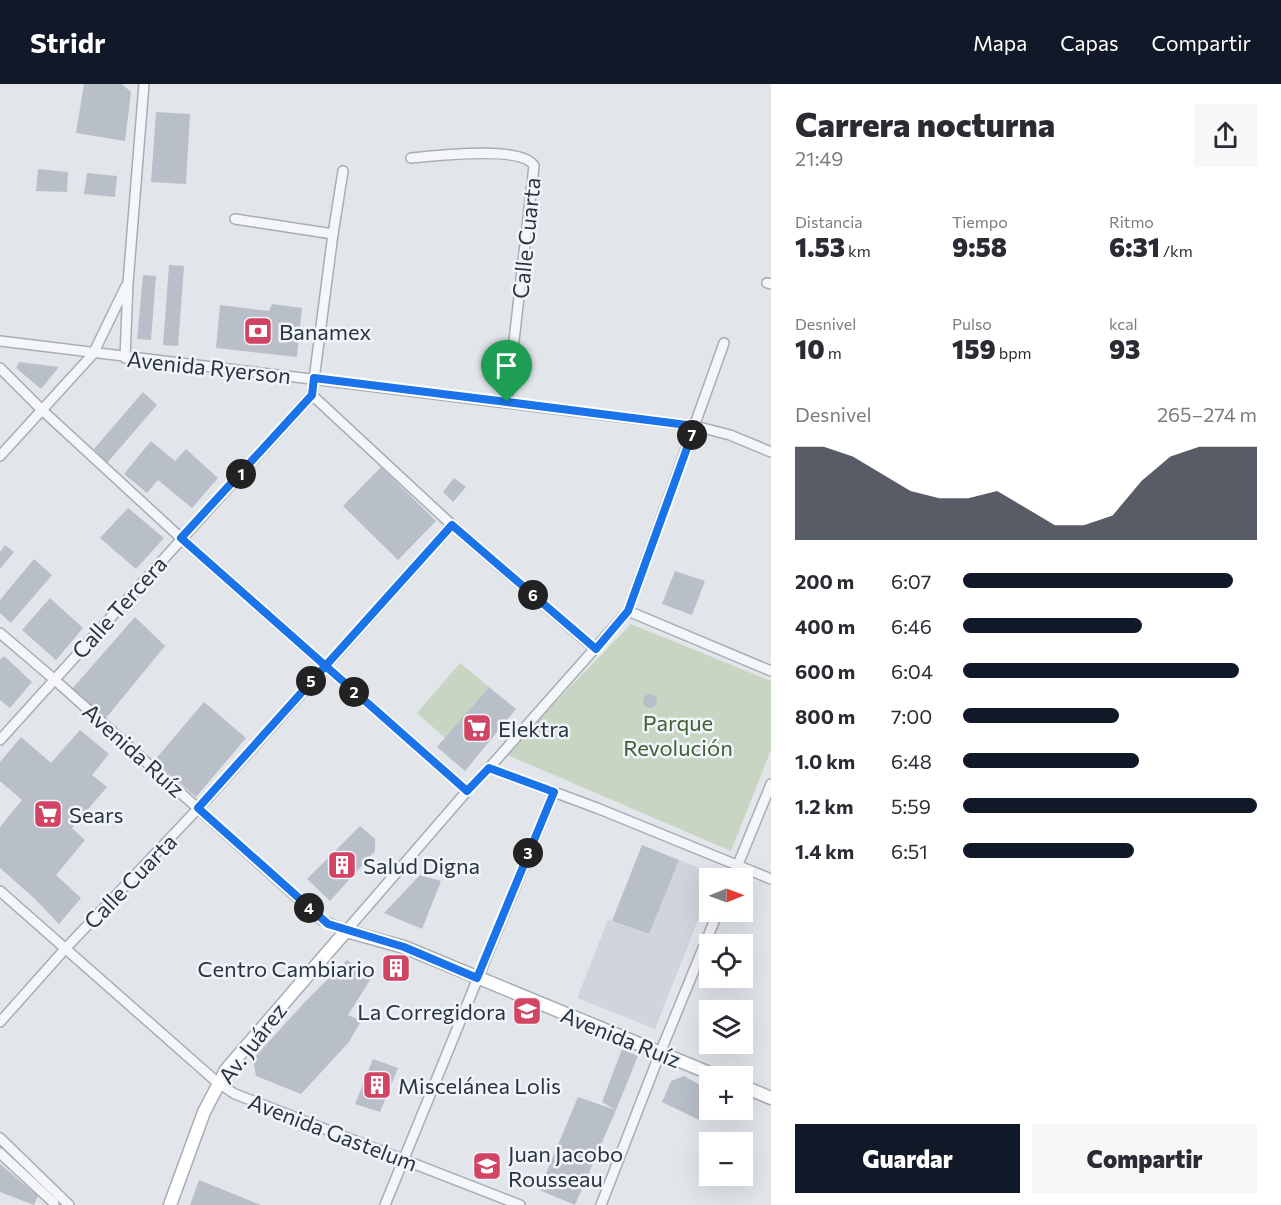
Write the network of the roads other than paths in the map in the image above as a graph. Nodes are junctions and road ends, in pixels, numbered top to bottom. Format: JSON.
{"nodes":[{"id":1,"x":144,"y":84,"type":"edge"},
{"id":2,"x":411,"y":158,"type":"dead end"},
{"id":3,"x":343,"y":171,"type":"dead end"},
{"id":4,"x":235,"y":219,"type":"dead end"},
{"id":5,"x":333,"y":234,"type":"junction"},
{"id":6,"x":128,"y":283,"type":"junction"},
{"id":7,"x":0,"y":341,"type":"edge"},
{"id":8,"x":724,"y":343,"type":"dead end"},
{"id":9,"x":93,"y":354,"type":"junction"},
{"id":10,"x":125,"y":358,"type":"junction"},
{"id":11,"x":0,"y":368,"type":"edge"},
{"id":12,"x":314,"y":378,"type":"junction"},
{"id":13,"x":312,"y":395,"type":"junction"},
{"id":14,"x":507,"y":402,"type":"junction"},
{"id":15,"x":42,"y":410,"type":"junction"},
{"id":16,"x":695,"y":426,"type":"junction"},
{"id":17,"x":771,"y":452,"type":"edge"},
{"id":18,"x":0,"y":456,"type":"edge"},
{"id":19,"x":452,"y":525,"type":"junction"},
{"id":20,"x":181,"y":538,"type":"junction"},
{"id":21,"x":628,"y":611,"type":"junction"},
{"id":22,"x":0,"y":633,"type":"edge"},
{"id":23,"x":596,"y":649,"type":"junction"},
{"id":24,"x":324,"y":666,"type":"junction"},
{"id":25,"x":771,"y":671,"type":"edge"},
{"id":26,"x":55,"y":680,"type":"junction"},
{"id":27,"x":0,"y":740,"type":"edge"},
{"id":28,"x":489,"y":768,"type":"junction"},
{"id":29,"x":771,"y":784,"type":"edge"},
{"id":30,"x":467,"y":791,"type":"junction"},
{"id":31,"x":554,"y":792,"type":"junction"},
{"id":32,"x":198,"y":808,"type":"junction"},
{"id":33,"x":737,"y":866,"type":"junction"},
{"id":34,"x":771,"y":879,"type":"edge"},
{"id":35,"x":0,"y":891,"type":"edge"},
{"id":36,"x":714,"y":922,"type":"edge"},
{"id":37,"x":346,"y":931,"type":"junction"},
{"id":38,"x":65,"y":949,"type":"junction"},
{"id":39,"x":477,"y":978,"type":"junction"},
{"id":40,"x":0,"y":1022,"type":"edge"},
{"id":41,"x":660,"y":1053,"type":"junction"},
{"id":42,"x":699,"y":1069,"type":"edge"},
{"id":43,"x":218,"y":1083,"type":"junction"},
{"id":44,"x":753,"y":1091,"type":"edge"},
{"id":45,"x":771,"y":1098,"type":"edge"},
{"id":46,"x":0,"y":1138,"type":"edge"},
{"id":47,"x":0,"y":1153,"type":"edge"},
{"id":48,"x":404,"y":1160,"type":"junction"},
{"id":49,"x":55,"y":1201,"type":"edge"},
{"id":50,"x":69,"y":1205,"type":"edge"},
{"id":51,"x":170,"y":1205,"type":"edge"},
{"id":52,"x":385,"y":1205,"type":"edge"},
{"id":53,"x":519,"y":1205,"type":"edge"},
{"id":54,"x":601,"y":1205,"type":"edge"}],
"edges":[{"from":1,"to":6,"type":"street"},
{"from":2,"to":14,"type":"street","name":"Calle Cuarta"},
{"from":3,"to":5,"type":"street"},
{"from":4,"to":5,"type":"street"},
{"from":5,"to":12,"type":"street"},
{"from":6,"to":9,"type":"street"},
{"from":6,"to":10,"type":"street"},
{"from":7,"to":9,"type":"street","name":"Avenida Ryerson"},
{"from":8,"to":16,"type":"street"},
{"from":9,"to":10,"type":"street","name":"Avenida Ryerson"},
{"from":9,"to":15,"type":"street"},
{"from":10,"to":12,"type":"street","name":"Avenida Ryerson"},
{"from":11,"to":15,"type":"street"},
{"from":12,"to":13,"type":"street"},
{"from":12,"to":14,"type":"street","name":"Avenida Ryerson"},
{"from":13,"to":19,"type":"street"},
{"from":13,"to":20,"type":"street","name":"Calle Tercera"},
{"from":14,"to":16,"type":"street","name":"Avenida Ryerson"},
{"from":15,"to":18,"type":"street"},
{"from":15,"to":20,"type":"street"},
{"from":16,"to":17,"type":"street","name":"Avenida Ryerson"},
{"from":16,"to":21,"type":"street"},
{"from":19,"to":23,"type":"street"},
{"from":19,"to":24,"type":"street","name":"Calle Cuarta"},
{"from":20,"to":24,"type":"street"},
{"from":20,"to":26,"type":"street","name":"Calle Tercera"},
{"from":21,"to":23,"type":"street"},
{"from":21,"to":25,"type":"street"},
{"from":22,"to":26,"type":"street","name":"Avenida Ruíz"},
{"from":23,"to":28,"type":"street"},
{"from":24,"to":30,"type":"street"},
{"from":24,"to":32,"type":"street","name":"Calle Cuarta"},
{"from":26,"to":27,"type":"street","name":"Calle Tercera"},
{"from":26,"to":32,"type":"street","name":"Avenida Ruíz"},
{"from":28,"to":30,"type":"street"},
{"from":28,"to":31,"type":"street"},
{"from":29,"to":33,"type":"street"},
{"from":30,"to":37,"type":"street"},
{"from":31,"to":33,"type":"street"},
{"from":31,"to":39,"type":"street"},
{"from":32,"to":37,"type":"street","name":"Avenida Ruíz"},
{"from":32,"to":38,"type":"street","name":"Calle Cuarta"},
{"from":33,"to":34,"type":"street"},
{"from":35,"to":38,"type":"street","name":"Avenida Gastelum"},
{"from":36,"to":41,"type":"street"},
{"from":37,"to":39,"type":"street","name":"Avenida Ruíz"},
{"from":37,"to":43,"type":"street","name":"Av. Juárez"},
{"from":38,"to":40,"type":"street","name":"Calle Cuarta"},
{"from":38,"to":43,"type":"street","name":"Avenida Gastelum"},
{"from":39,"to":41,"type":"street","name":"Avenida Ruíz"},
{"from":39,"to":48,"type":"street"},
{"from":41,"to":42,"type":"street","name":"Avenida Ruíz"},
{"from":41,"to":54,"type":"street"},
{"from":43,"to":48,"type":"street","name":"Avenida Gastelum"},
{"from":43,"to":51,"type":"street","name":"Av. Juárez"},
{"from":44,"to":45,"type":"street"},
{"from":46,"to":49,"type":"street"},
{"from":47,"to":49,"type":"street"},
{"from":48,"to":52,"type":"street"},
{"from":48,"to":53,"type":"street","name":"Avenida Gastelum"},
{"from":49,"to":50,"type":"street"}]}
